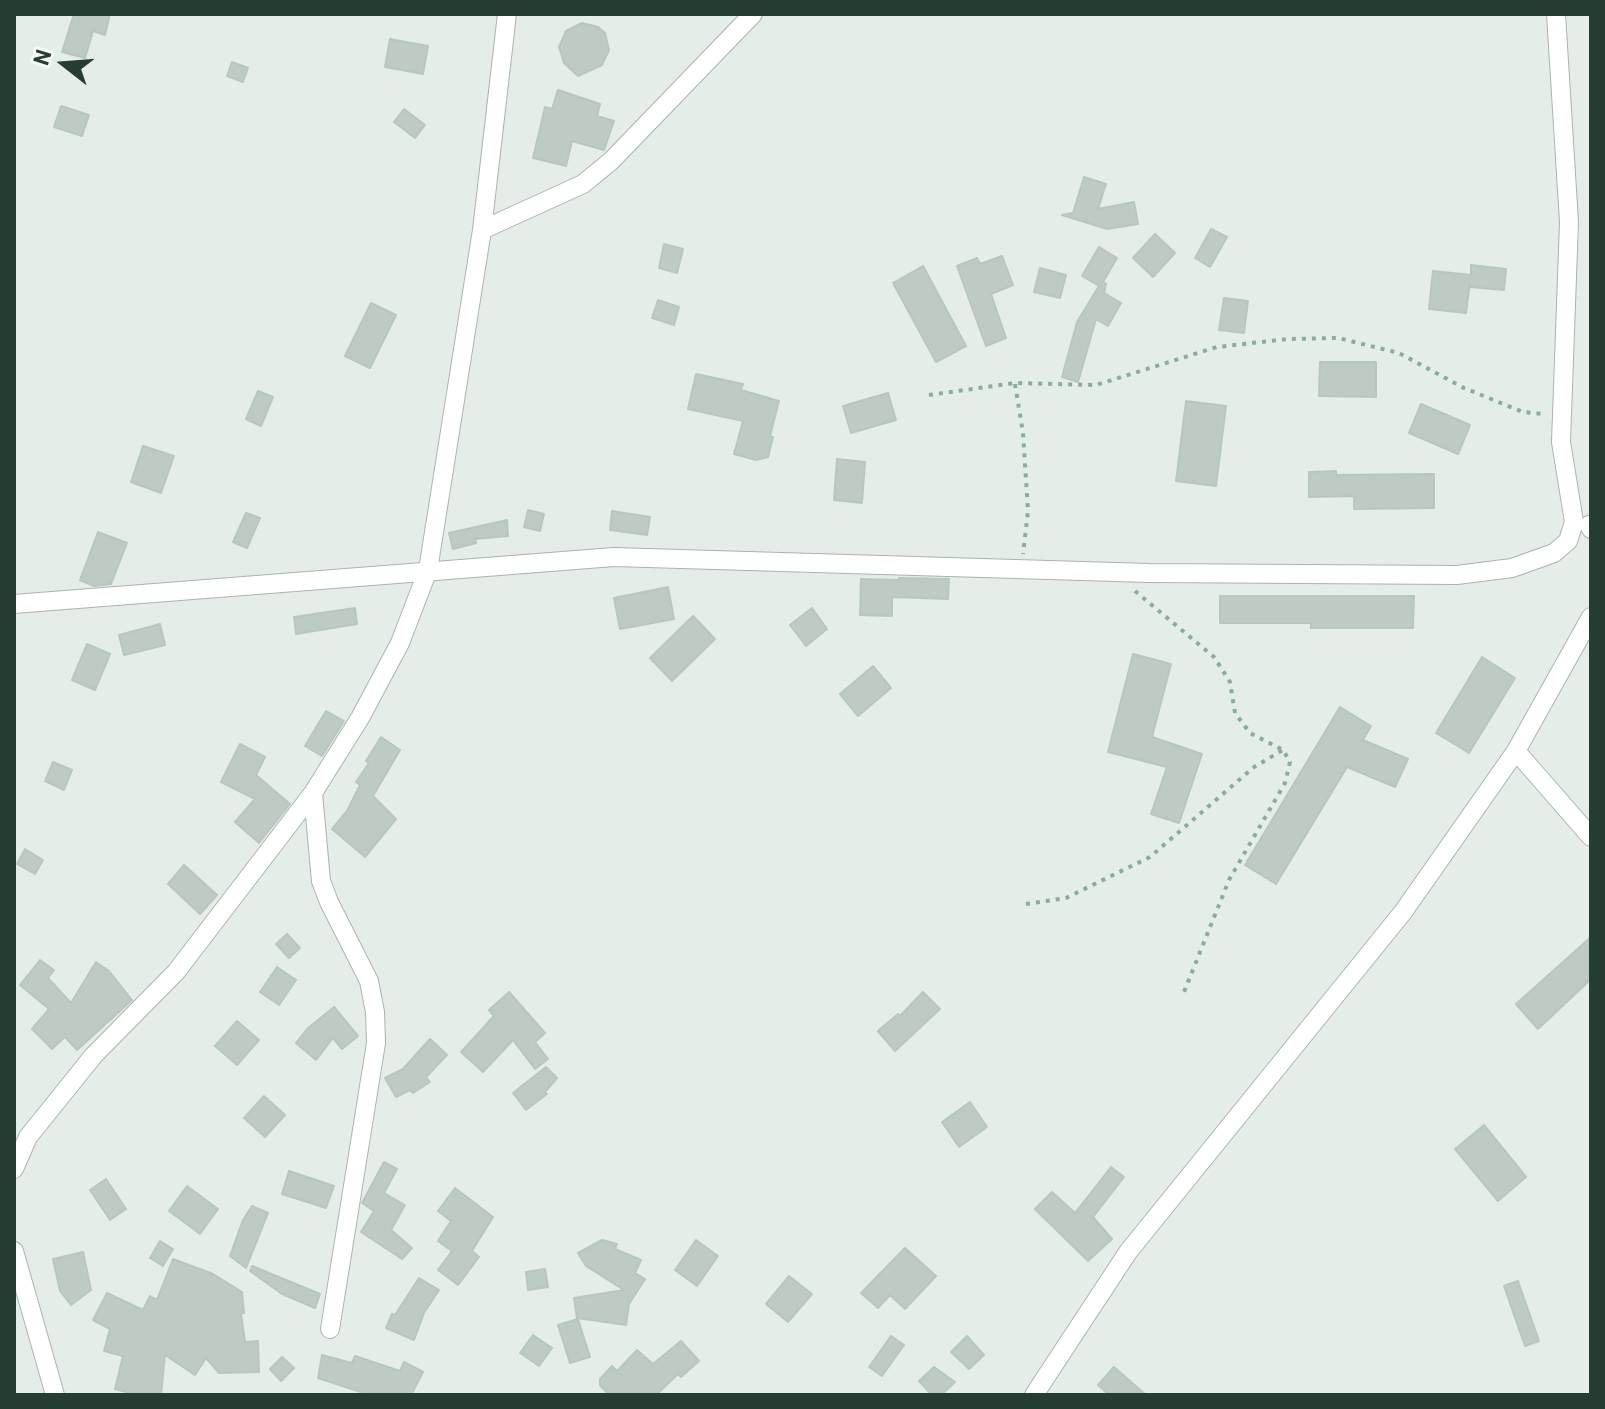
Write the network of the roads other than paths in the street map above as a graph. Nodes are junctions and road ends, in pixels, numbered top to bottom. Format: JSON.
{"nodes":[{"id":1,"x":507,"y":14,"type":"edge"},
{"id":2,"x":753,"y":14,"type":"edge"},
{"id":3,"x":1556,"y":14,"type":"edge"},
{"id":4,"x":482,"y":230,"type":"junction"},
{"id":5,"x":1586,"y":525,"type":"edge"},
{"id":6,"x":428,"y":570,"type":"junction"},
{"id":7,"x":14,"y":604,"type":"edge"},
{"id":8,"x":1591,"y":617,"type":"edge"},
{"id":9,"x":1516,"y":751,"type":"junction"},
{"id":10,"x":313,"y":793,"type":"junction"},
{"id":11,"x":1591,"y":837,"type":"edge"},
{"id":12,"x":14,"y":1169,"type":"edge"},
{"id":13,"x":14,"y":1251,"type":"edge"},
{"id":14,"x":330,"y":1329,"type":"dead end"},
{"id":15,"x":55,"y":1395,"type":"edge"},
{"id":16,"x":1034,"y":1395,"type":"edge"}],
"edges":[{"from":1,"to":4,"type":"street"},
{"from":2,"to":4,"type":"street"},
{"from":3,"to":5,"type":"street"},
{"from":4,"to":6,"type":"street"},
{"from":5,"to":6,"type":"street"},
{"from":6,"to":7,"type":"street"},
{"from":6,"to":10,"type":"street"},
{"from":8,"to":9,"type":"street"},
{"from":9,"to":11,"type":"street"},
{"from":9,"to":16,"type":"street"},
{"from":10,"to":12,"type":"street"},
{"from":10,"to":14,"type":"street"},
{"from":13,"to":15,"type":"street"}]}
